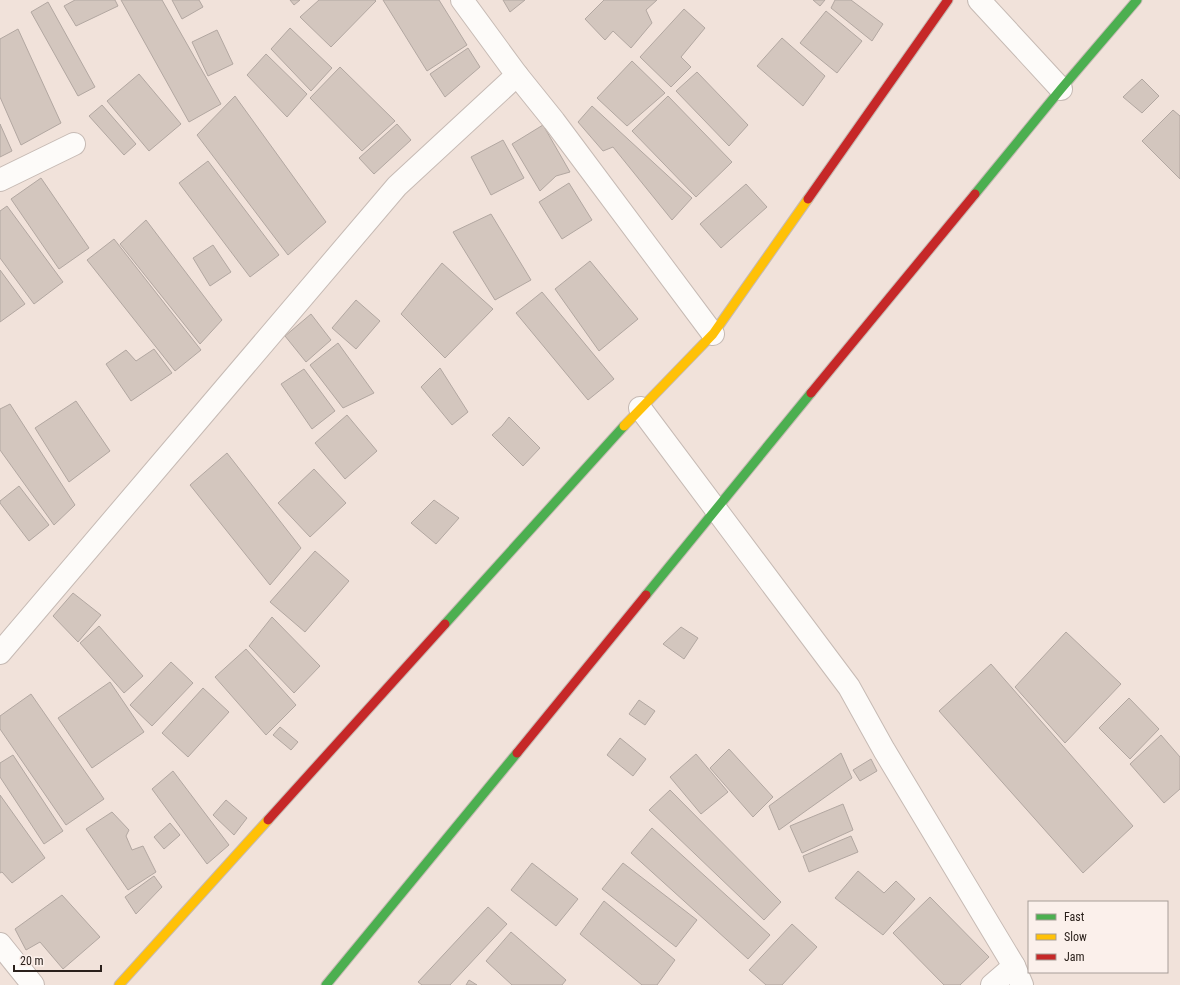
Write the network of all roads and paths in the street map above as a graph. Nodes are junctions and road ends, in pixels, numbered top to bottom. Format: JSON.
{"nodes":[{"id":1,"x":462,"y":0,"type":"edge"},
{"id":2,"x":948,"y":0,"type":"edge"},
{"id":3,"x":979,"y":0,"type":"edge"},
{"id":4,"x":1137,"y":0,"type":"edge"},
{"id":5,"x":517,"y":75,"type":"junction"},
{"id":6,"x":1061,"y":89,"type":"junction"},
{"id":7,"x":74,"y":144,"type":"dead end"},
{"id":8,"x":0,"y":180,"type":"edge"},
{"id":9,"x":713,"y":334,"type":"junction"},
{"id":10,"x":640,"y":408,"type":"junction"},
{"id":11,"x":716,"y":510,"type":"junction"},
{"id":12,"x":0,"y":653,"type":"edge"},
{"id":13,"x":0,"y":944,"type":"edge"},
{"id":14,"x":1018,"y":975,"type":"edge"},
{"id":15,"x":33,"y":985,"type":"edge"},
{"id":16,"x":119,"y":985,"type":"edge"},
{"id":17,"x":326,"y":985,"type":"edge"},
{"id":18,"x":992,"y":985,"type":"edge"}],
"edges":[{"from":1,"to":5,"type":"street"},
{"from":2,"to":9,"type":"street"},
{"from":3,"to":6,"type":"street"},
{"from":4,"to":6,"type":"street"},
{"from":5,"to":9,"type":"street"},
{"from":5,"to":12,"type":"street"},
{"from":6,"to":11,"type":"street"},
{"from":7,"to":8,"type":"street"},
{"from":9,"to":10,"type":"street"},
{"from":10,"to":11,"type":"street"},
{"from":10,"to":16,"type":"street"},
{"from":11,"to":14,"type":"street"},
{"from":11,"to":17,"type":"street"},
{"from":13,"to":15,"type":"street"},
{"from":14,"to":18,"type":"street"}]}
